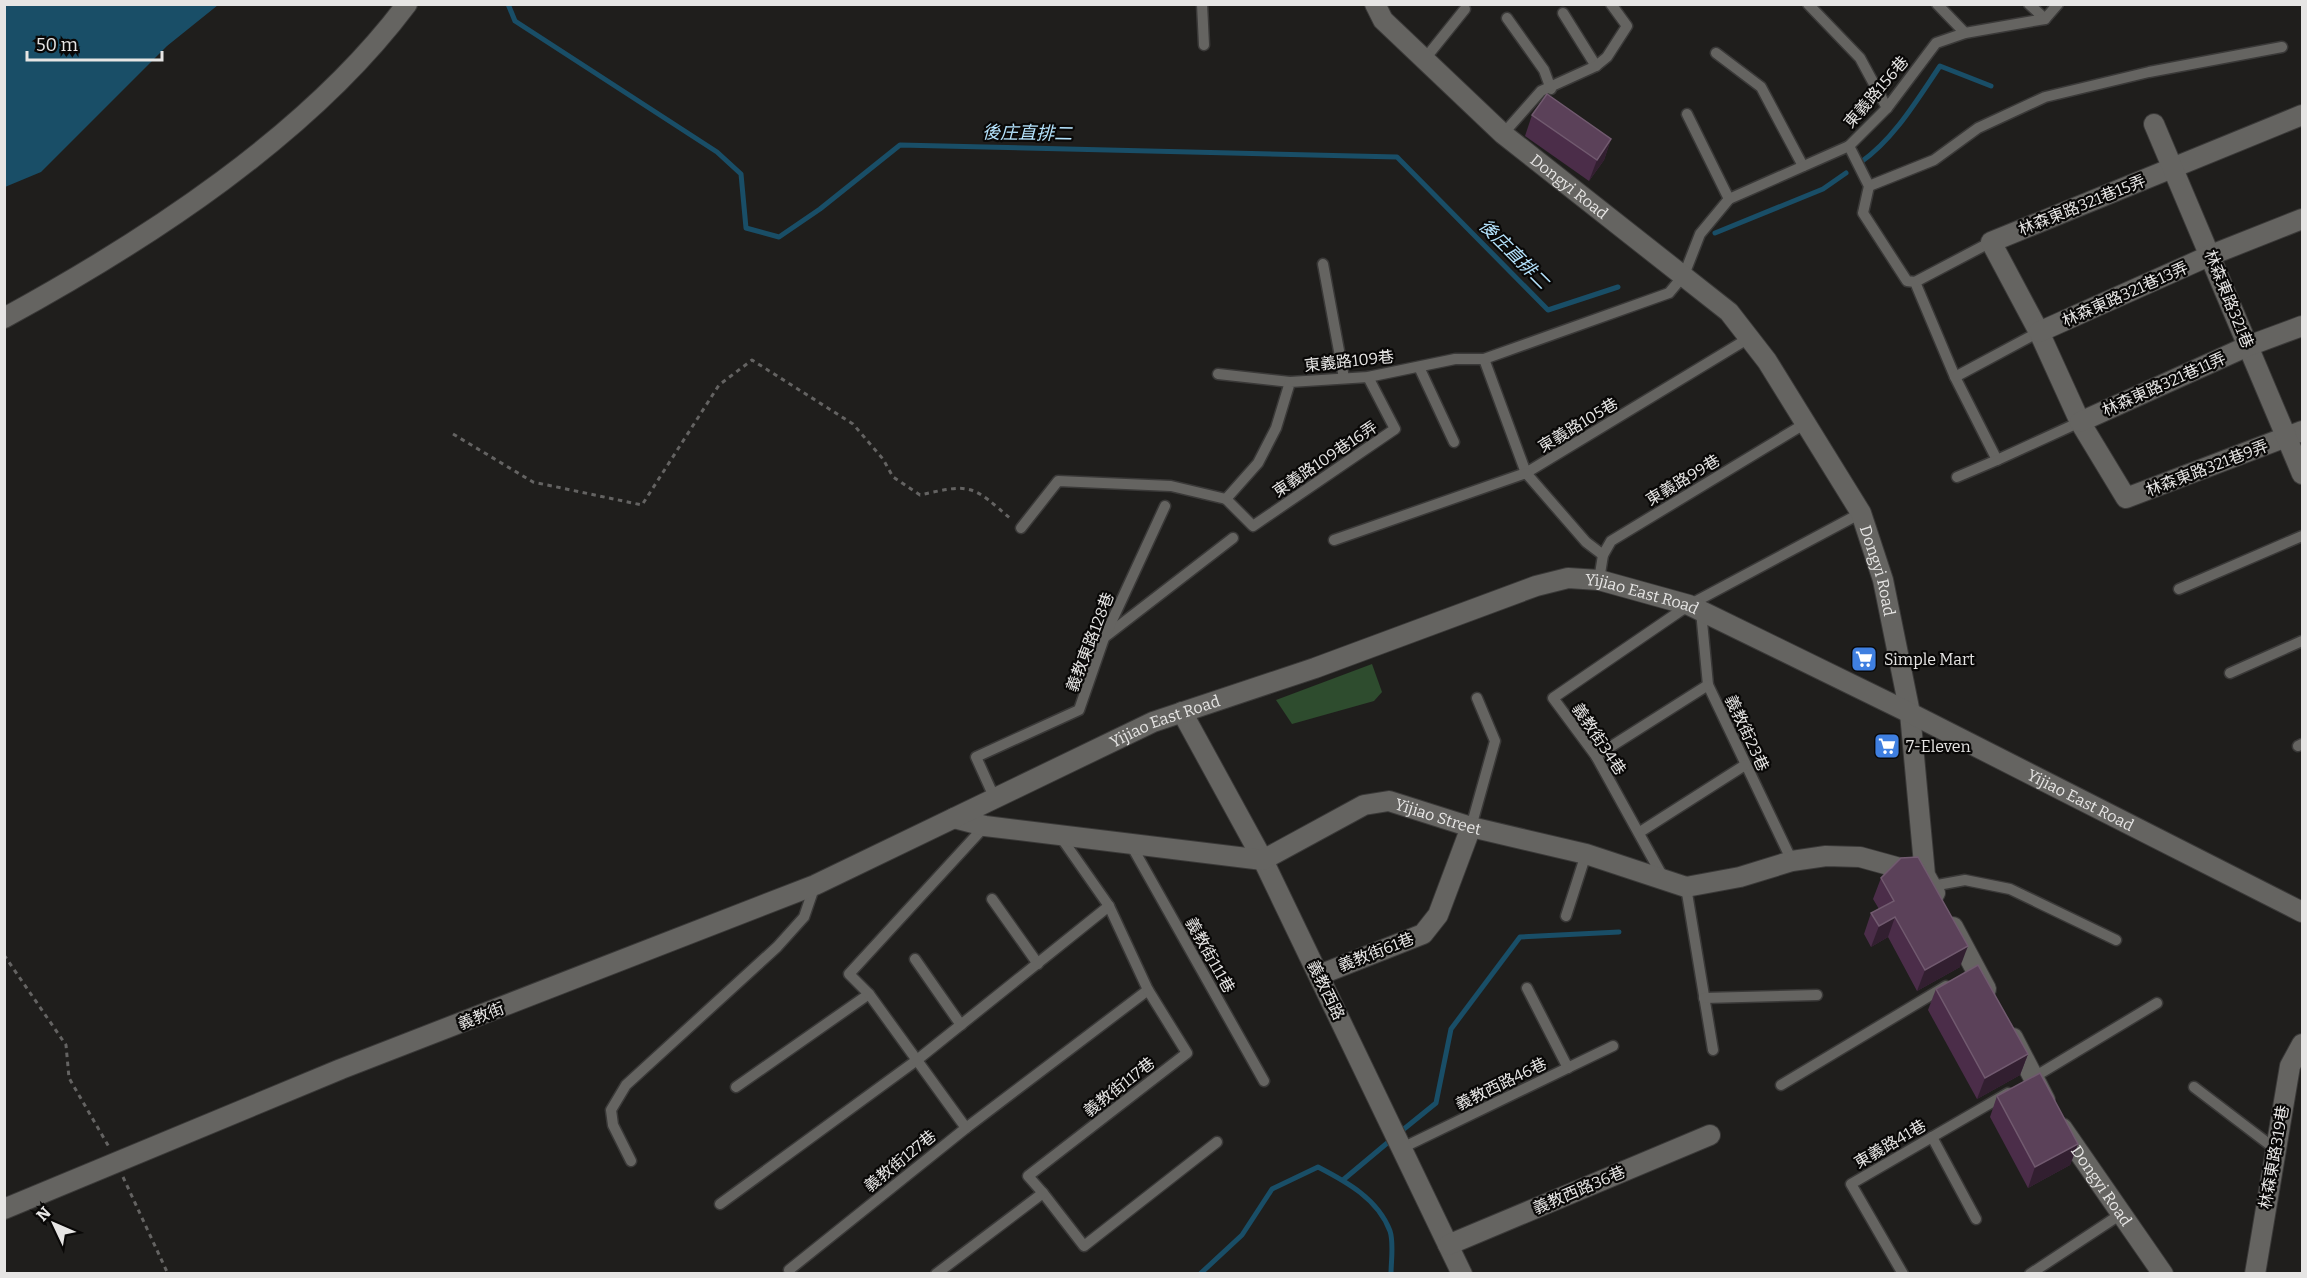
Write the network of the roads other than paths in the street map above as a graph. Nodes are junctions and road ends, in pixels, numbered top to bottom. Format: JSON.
{"nodes":[{"id":1,"x":407,"y":4,"type":"edge"},
{"id":2,"x":1202,"y":4,"type":"edge"},
{"id":3,"x":1375,"y":4,"type":"edge"},
{"id":4,"x":1611,"y":4,"type":"edge"},
{"id":5,"x":1808,"y":4,"type":"edge"},
{"id":6,"x":1937,"y":4,"type":"edge"},
{"id":7,"x":2029,"y":4,"type":"edge"},
{"id":8,"x":2058,"y":4,"type":"edge"},
{"id":9,"x":1465,"y":9,"type":"dead end"},
{"id":10,"x":1563,"y":13,"type":"dead end"},
{"id":11,"x":1507,"y":18,"type":"dead end"},
{"id":12,"x":2045,"y":19,"type":"junction"},
{"id":13,"x":1965,"y":33,"type":"junction"},
{"id":14,"x":1204,"y":45,"type":"dead end"},
{"id":15,"x":2282,"y":47,"type":"dead end"},
{"id":16,"x":1716,"y":53,"type":"dead end"},
{"id":17,"x":1424,"y":60,"type":"junction"},
{"id":18,"x":1596,"y":66,"type":"junction"},
{"id":19,"x":1551,"y":89,"type":"junction"},
{"id":20,"x":1887,"y":108,"type":"junction"},
{"id":21,"x":1687,"y":114,"type":"dead end"},
{"id":22,"x":2302,"y":115,"type":"edge"},
{"id":23,"x":2154,"y":124,"type":"dead end"},
{"id":24,"x":1503,"y":134,"type":"junction"},
{"id":25,"x":1849,"y":146,"type":"junction"},
{"id":26,"x":1803,"y":166,"type":"junction"},
{"id":27,"x":2173,"y":167,"type":"junction"},
{"id":28,"x":1869,"y":186,"type":"junction"},
{"id":29,"x":1729,"y":199,"type":"junction"},
{"id":30,"x":2302,"y":219,"type":"edge"},
{"id":31,"x":1991,"y":242,"type":"junction"},
{"id":32,"x":2211,"y":255,"type":"junction"},
{"id":33,"x":1323,"y":264,"type":"dead end"},
{"id":34,"x":1684,"y":275,"type":"junction"},
{"id":35,"x":1916,"y":282,"type":"junction"},
{"id":36,"x":4,"y":318,"type":"edge"},
{"id":37,"x":2302,"y":326,"type":"edge"},
{"id":38,"x":2039,"y":332,"type":"junction"},
{"id":39,"x":1749,"y":338,"type":"junction"},
{"id":40,"x":2248,"y":346,"type":"junction"},
{"id":41,"x":1484,"y":359,"type":"junction"},
{"id":42,"x":1419,"y":367,"type":"junction"},
{"id":43,"x":1218,"y":374,"type":"dead end"},
{"id":44,"x":1368,"y":377,"type":"junction"},
{"id":45,"x":1955,"y":377,"type":"junction"},
{"id":46,"x":1344,"y":378,"type":"junction"},
{"id":47,"x":1290,"y":382,"type":"junction"},
{"id":48,"x":2080,"y":422,"type":"junction"},
{"id":49,"x":1806,"y":423,"type":"junction"},
{"id":50,"x":2295,"y":435,"type":"edge"},
{"id":51,"x":1454,"y":442,"type":"dead end"},
{"id":52,"x":1997,"y":460,"type":"junction"},
{"id":53,"x":1526,"y":473,"type":"junction"},
{"id":54,"x":2302,"y":474,"type":"edge"},
{"id":55,"x":1957,"y":477,"type":"dead end"},
{"id":56,"x":1226,"y":499,"type":"junction"},
{"id":57,"x":1165,"y":506,"type":"dead end"},
{"id":58,"x":1862,"y":513,"type":"junction"},
{"id":59,"x":1021,"y":528,"type":"road end"},
{"id":60,"x":2302,"y":536,"type":"edge"},
{"id":61,"x":1233,"y":538,"type":"dead end"},
{"id":62,"x":1334,"y":540,"type":"dead end"},
{"id":63,"x":1603,"y":555,"type":"junction"},
{"id":64,"x":1599,"y":580,"type":"junction"},
{"id":65,"x":2179,"y":589,"type":"dead end"},
{"id":66,"x":1695,"y":608,"type":"junction"},
{"id":67,"x":1104,"y":638,"type":"junction"},
{"id":68,"x":2302,"y":641,"type":"edge"},
{"id":69,"x":2229,"y":673,"type":"dead end"},
{"id":70,"x":1708,"y":685,"type":"junction"},
{"id":71,"x":1477,"y":698,"type":"dead end"},
{"id":72,"x":1182,"y":712,"type":"junction"},
{"id":73,"x":1910,"y":713,"type":"junction"},
{"id":74,"x":1596,"y":756,"type":"junction"},
{"id":75,"x":1745,"y":765,"type":"junction"},
{"id":76,"x":995,"y":799,"type":"junction"},
{"id":77,"x":954,"y":818,"type":"junction"},
{"id":78,"x":985,"y":826,"type":"junction"},
{"id":79,"x":1471,"y":827,"type":"junction"},
{"id":80,"x":1640,"y":832,"type":"junction"},
{"id":81,"x":1060,"y":836,"type":"junction"},
{"id":82,"x":1130,"y":842,"type":"junction"},
{"id":83,"x":1586,"y":854,"type":"junction"},
{"id":84,"x":1263,"y":860,"type":"junction"},
{"id":85,"x":1792,"y":861,"type":"junction"},
{"id":86,"x":1664,"y":879,"type":"junction"},
{"id":87,"x":1928,"y":881,"type":"junction"},
{"id":88,"x":815,"y":885,"type":"junction"},
{"id":89,"x":1686,"y":887,"type":"junction"},
{"id":90,"x":992,"y":899,"type":"dead end"},
{"id":91,"x":1109,"y":906,"type":"junction"},
{"id":92,"x":2302,"y":912,"type":"edge"},
{"id":93,"x":1566,"y":916,"type":"dead end"},
{"id":94,"x":2116,"y":940,"type":"dead end"},
{"id":95,"x":915,"y":959,"type":"dead end"},
{"id":96,"x":1038,"y":964,"type":"junction"},
{"id":97,"x":1319,"y":975,"type":"junction"},
{"id":98,"x":1955,"y":981,"type":"edge"},
{"id":99,"x":1527,"y":988,"type":"dead end"},
{"id":100,"x":1148,"y":990,"type":"junction"},
{"id":101,"x":869,"y":994,"type":"junction"},
{"id":102,"x":1816,"y":995,"type":"dead end"},
{"id":103,"x":1704,"y":998,"type":"junction"},
{"id":104,"x":2157,"y":1003,"type":"dead end"},
{"id":105,"x":961,"y":1025,"type":"junction"},
{"id":106,"x":2302,"y":1044,"type":"edge"},
{"id":107,"x":1613,"y":1046,"type":"dead end"},
{"id":108,"x":1713,"y":1050,"type":"dead end"},
{"id":109,"x":917,"y":1060,"type":"junction"},
{"id":110,"x":1568,"y":1068,"type":"junction"},
{"id":111,"x":2029,"y":1081,"type":"junction"},
{"id":112,"x":1264,"y":1082,"type":"dead end"},
{"id":113,"x":1781,"y":1084,"type":"dead end"},
{"id":114,"x":736,"y":1087,"type":"dead end"},
{"id":115,"x":2194,"y":1087,"type":"dead end"},
{"id":116,"x":2013,"y":1090,"type":"edge"},
{"id":117,"x":966,"y":1128,"type":"junction"},
{"id":118,"x":1710,"y":1135,"type":"dead end"},
{"id":119,"x":1932,"y":1137,"type":"junction"},
{"id":120,"x":1217,"y":1142,"type":"dead end"},
{"id":121,"x":1402,"y":1148,"type":"junction"},
{"id":122,"x":2274,"y":1148,"type":"junction"},
{"id":123,"x":631,"y":1161,"type":"dead end"},
{"id":124,"x":1043,"y":1193,"type":"junction"},
{"id":125,"x":720,"y":1204,"type":"dead end"},
{"id":126,"x":4,"y":1209,"type":"edge"},
{"id":127,"x":2121,"y":1214,"type":"junction"},
{"id":128,"x":1976,"y":1219,"type":"dead end"},
{"id":129,"x":1448,"y":1245,"type":"junction"},
{"id":130,"x":789,"y":1270,"type":"dead end"},
{"id":131,"x":936,"y":1274,"type":"edge"},
{"id":132,"x":1462,"y":1274,"type":"edge"},
{"id":133,"x":1903,"y":1274,"type":"edge"},
{"id":134,"x":2030,"y":1274,"type":"edge"},
{"id":135,"x":2163,"y":1274,"type":"edge"},
{"id":136,"x":2255,"y":1274,"type":"edge"}],
"edges":[{"from":1,"to":36,"type":"street"},
{"from":2,"to":14,"type":"lane"},
{"from":3,"to":17,"type":"street","name":"Dongyi Road"},
{"from":4,"to":18,"type":"lane"},
{"from":5,"to":20,"type":"lane"},
{"from":6,"to":13,"type":"lane"},
{"from":7,"to":12,"type":"lane"},
{"from":8,"to":12,"type":"lane"},
{"from":9,"to":17,"type":"lane"},
{"from":10,"to":18,"type":"lane"},
{"from":11,"to":19,"type":"lane"},
{"from":12,"to":13,"type":"lane","name":"東義路156巷"},
{"from":13,"to":20,"type":"lane","name":"東義路156巷"},
{"from":15,"to":28,"type":"lane"},
{"from":16,"to":26,"type":"lane"},
{"from":17,"to":24,"type":"street","name":"Dongyi Road"},
{"from":18,"to":19,"type":"lane"},
{"from":19,"to":24,"type":"lane"},
{"from":20,"to":25,"type":"lane","name":"東義路156巷"},
{"from":21,"to":29,"type":"lane"},
{"from":22,"to":27,"type":"street","name":"林森東路321巷15弄"},
{"from":23,"to":27,"type":"street","name":"林森東路321巷"},
{"from":24,"to":34,"type":"street","name":"Dongyi Road"},
{"from":25,"to":26,"type":"lane","name":"東義路156巷"},
{"from":25,"to":28,"type":"lane"},
{"from":26,"to":29,"type":"lane","name":"東義路156巷"},
{"from":27,"to":31,"type":"street","name":"林森東路321巷15弄"},
{"from":27,"to":32,"type":"street","name":"林森東路321巷"},
{"from":28,"to":35,"type":"lane"},
{"from":29,"to":34,"type":"lane","name":"東義路156巷"},
{"from":30,"to":32,"type":"street","name":"林森東路321巷13弄"},
{"from":31,"to":35,"type":"lane"},
{"from":31,"to":38,"type":"street"},
{"from":32,"to":38,"type":"street","name":"林森東路321巷13弄"},
{"from":32,"to":40,"type":"street","name":"林森東路321巷"},
{"from":33,"to":46,"type":"lane"},
{"from":34,"to":39,"type":"street","name":"Dongyi Road"},
{"from":34,"to":41,"type":"lane","name":"東義路109巷"},
{"from":35,"to":45,"type":"lane"},
{"from":37,"to":40,"type":"street","name":"林森東路321巷11弄"},
{"from":38,"to":45,"type":"lane"},
{"from":38,"to":48,"type":"street"},
{"from":39,"to":49,"type":"street","name":"Dongyi Road"},
{"from":39,"to":53,"type":"lane","name":"東義路105巷"},
{"from":40,"to":48,"type":"street","name":"林森東路321巷11弄"},
{"from":40,"to":50,"type":"street","name":"林森東路321巷"},
{"from":41,"to":42,"type":"lane","name":"東義路109巷"},
{"from":41,"to":53,"type":"lane","name":"東義路105巷"},
{"from":42,"to":44,"type":"lane","name":"東義路109巷"},
{"from":42,"to":51,"type":"lane"},
{"from":43,"to":47,"type":"lane"},
{"from":44,"to":46,"type":"lane","name":"東義路109巷"},
{"from":44,"to":56,"type":"lane","name":"東義路109巷16弄"},
{"from":45,"to":52,"type":"lane"},
{"from":46,"to":47,"type":"lane","name":"東義路109巷"},
{"from":47,"to":56,"type":"lane","name":"東義路109巷"},
{"from":48,"to":50,"type":"street","name":"林森東路321巷9弄"},
{"from":48,"to":52,"type":"lane"},
{"from":49,"to":58,"type":"street","name":"Dongyi Road"},
{"from":49,"to":63,"type":"lane","name":"東義路99巷"},
{"from":50,"to":54,"type":"street","name":"林森東路321巷"},
{"from":52,"to":55,"type":"lane"},
{"from":53,"to":62,"type":"lane"},
{"from":53,"to":63,"type":"lane"},
{"from":56,"to":59,"type":"lane"},
{"from":57,"to":67,"type":"lane","name":"義教東路128巷"},
{"from":58,"to":66,"type":"lane"},
{"from":58,"to":73,"type":"street","name":"Dongyi Road"},
{"from":60,"to":65,"type":"lane"},
{"from":61,"to":67,"type":"lane"},
{"from":63,"to":64,"type":"lane"},
{"from":64,"to":66,"type":"street","name":"Yijiao East Road"},
{"from":64,"to":72,"type":"street","name":"Yijiao East Road"},
{"from":66,"to":70,"type":"lane","name":"義教街23巷"},
{"from":66,"to":73,"type":"street","name":"Yijiao East Road"},
{"from":66,"to":74,"type":"lane","name":"義教街34巷"},
{"from":67,"to":76,"type":"lane","name":"義教東路128巷"},
{"from":68,"to":69,"type":"lane"},
{"from":70,"to":74,"type":"lane"},
{"from":70,"to":75,"type":"lane","name":"義教街23巷"},
{"from":71,"to":79,"type":"lane"},
{"from":72,"to":76,"type":"street","name":"Yijiao East Road"},
{"from":72,"to":84,"type":"street","name":"義教西路"},
{"from":73,"to":87,"type":"street","name":"Dongyi Road"},
{"from":73,"to":92,"type":"street","name":"Yijiao East Road"},
{"from":74,"to":80,"type":"lane","name":"義教街34巷"},
{"from":75,"to":80,"type":"lane"},
{"from":75,"to":85,"type":"lane","name":"義教街23巷"},
{"from":76,"to":77,"type":"street","name":"Yijiao East Road"},
{"from":77,"to":78,"type":"street"},
{"from":77,"to":88,"type":"street","name":"義教街"},
{"from":78,"to":81,"type":"street"},
{"from":78,"to":101,"type":"lane"},
{"from":79,"to":83,"type":"street","name":"Yijiao Street"},
{"from":79,"to":84,"type":"street","name":"Yijiao Street"},
{"from":79,"to":97,"type":"street","name":"義教街61巷"},
{"from":80,"to":86,"type":"lane","name":"義教街34巷"},
{"from":81,"to":82,"type":"street"},
{"from":81,"to":91,"type":"lane","name":"義教街117巷"},
{"from":82,"to":84,"type":"street"},
{"from":82,"to":112,"type":"lane","name":"義教街111巷"},
{"from":83,"to":86,"type":"street","name":"Yijiao Street"},
{"from":83,"to":93,"type":"lane"},
{"from":84,"to":97,"type":"street","name":"義教西路"},
{"from":85,"to":87,"type":"street"},
{"from":85,"to":89,"type":"street"},
{"from":86,"to":89,"type":"street","name":"Yijiao Street"},
{"from":87,"to":94,"type":"lane"},
{"from":87,"to":111,"type":"street","name":"Dongyi Road"},
{"from":88,"to":123,"type":"lane"},
{"from":88,"to":126,"type":"street","name":"義教街"},
{"from":89,"to":103,"type":"lane"},
{"from":90,"to":96,"type":"lane"},
{"from":91,"to":96,"type":"lane"},
{"from":91,"to":100,"type":"lane","name":"義教街117巷"},
{"from":95,"to":105,"type":"lane"},
{"from":96,"to":105,"type":"lane"},
{"from":97,"to":121,"type":"street","name":"義教西路"},
{"from":98,"to":113,"type":"lane"},
{"from":99,"to":110,"type":"lane"},
{"from":100,"to":117,"type":"lane"},
{"from":100,"to":124,"type":"lane","name":"義教街117巷"},
{"from":101,"to":109,"type":"lane"},
{"from":101,"to":114,"type":"lane"},
{"from":102,"to":103,"type":"lane"},
{"from":103,"to":108,"type":"lane"},
{"from":104,"to":111,"type":"lane"},
{"from":105,"to":109,"type":"lane"},
{"from":106,"to":122,"type":"street","name":"林森東路319巷"},
{"from":107,"to":110,"type":"lane","name":"義教西路46巷"},
{"from":109,"to":117,"type":"lane"},
{"from":109,"to":125,"type":"lane"},
{"from":110,"to":121,"type":"lane","name":"義教西路46巷"},
{"from":111,"to":127,"type":"street","name":"Dongyi Road"},
{"from":115,"to":122,"type":"lane"},
{"from":116,"to":119,"type":"lane","name":"東義路41巷"},
{"from":117,"to":130,"type":"lane","name":"義教街127巷"},
{"from":118,"to":129,"type":"street","name":"義教西路36巷"},
{"from":119,"to":128,"type":"lane"},
{"from":119,"to":133,"type":"lane","name":"東義路41巷"},
{"from":120,"to":124,"type":"lane","name":"義教街117巷"},
{"from":121,"to":129,"type":"street","name":"義教西路"},
{"from":122,"to":136,"type":"street","name":"林森東路319巷"},
{"from":124,"to":131,"type":"lane"},
{"from":127,"to":134,"type":"lane"},
{"from":127,"to":135,"type":"street","name":"Dongyi Road"},
{"from":129,"to":132,"type":"street","name":"義教西路"}]}
